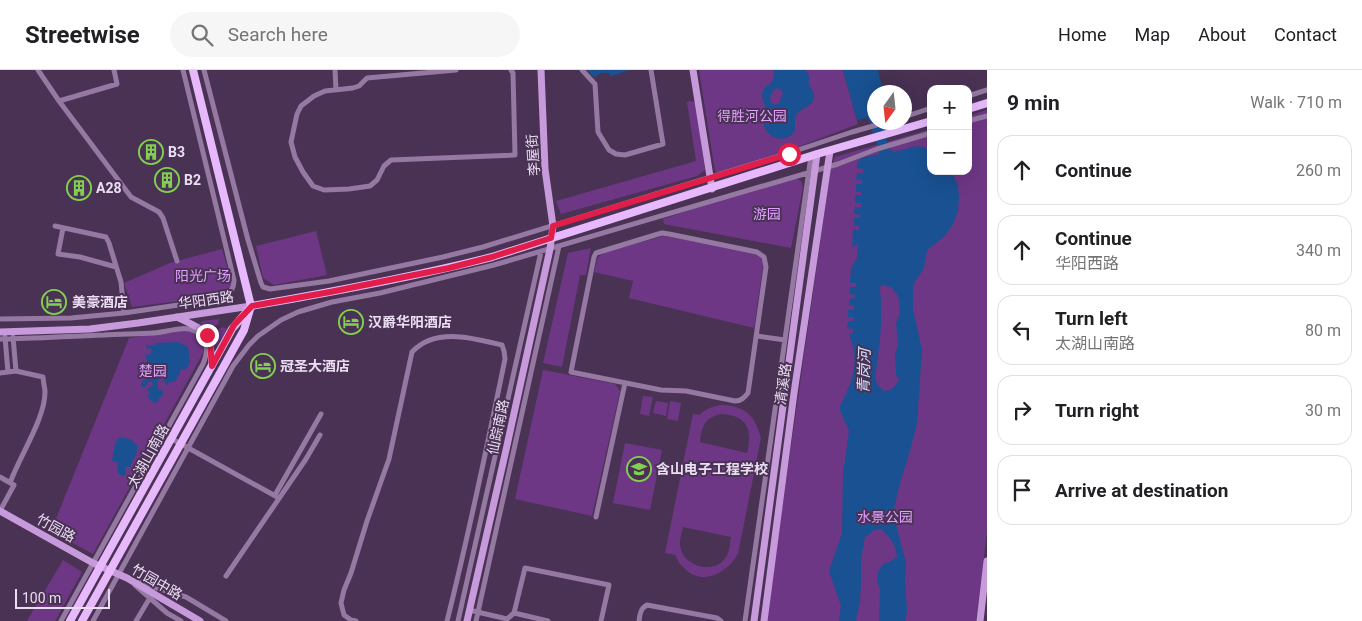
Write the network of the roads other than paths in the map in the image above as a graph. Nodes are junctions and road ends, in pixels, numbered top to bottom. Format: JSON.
{"nodes":[{"id":1,"x":38,"y":70,"type":"edge"},
{"id":2,"x":114,"y":70,"type":"edge"},
{"id":3,"x":183,"y":70,"type":"edge"},
{"id":4,"x":193,"y":70,"type":"edge"},
{"id":5,"x":204,"y":70,"type":"edge"},
{"id":6,"x":335,"y":70,"type":"edge"},
{"id":7,"x":456,"y":70,"type":"edge"},
{"id":8,"x":511,"y":70,"type":"edge"},
{"id":9,"x":541,"y":70,"type":"edge"},
{"id":10,"x":582,"y":70,"type":"edge"},
{"id":11,"x":651,"y":70,"type":"edge"},
{"id":12,"x":692,"y":70,"type":"edge"},
{"id":13,"x":336,"y":90,"type":"junction"},
{"id":14,"x":987,"y":90,"type":"edge"},
{"id":15,"x":972,"y":95,"type":"edge"},
{"id":16,"x":60,"y":101,"type":"junction"},
{"id":17,"x":987,"y":103,"type":"edge"},
{"id":18,"x":972,"y":108,"type":"edge"},
{"id":19,"x":927,"y":109,"type":"edge"},
{"id":20,"x":912,"y":114,"type":"edge"},
{"id":21,"x":987,"y":116,"type":"edge"},
{"id":22,"x":972,"y":120,"type":"edge"},
{"id":23,"x":927,"y":121,"type":"edge"},
{"id":24,"x":867,"y":129,"type":"edge"},
{"id":25,"x":927,"y":134,"type":"edge"},
{"id":26,"x":830,"y":151,"type":"junction"},
{"id":27,"x":814,"y":155,"type":"junction"},
{"id":28,"x":827,"y":167,"type":"junction"},
{"id":29,"x":811,"y":172,"type":"junction"},
{"id":30,"x":710,"y":178,"type":"junction"},
{"id":31,"x":712,"y":189,"type":"junction"},
{"id":32,"x":55,"y":226,"type":"dead end"},
{"id":33,"x":553,"y":226,"type":"junction"},
{"id":34,"x":64,"y":228,"type":"junction"},
{"id":35,"x":551,"y":238,"type":"junction"},
{"id":36,"x":559,"y":246,"type":"junction"},
{"id":37,"x":550,"y":249,"type":"junction"},
{"id":38,"x":541,"y":252,"type":"junction"},
{"id":39,"x":176,"y":261,"type":"dead end"},
{"id":40,"x":116,"y":267,"type":"junction"},
{"id":41,"x":252,"y":306,"type":"junction"},
{"id":42,"x":124,"y":313,"type":"junction"},
{"id":43,"x":177,"y":316,"type":"junction"},
{"id":44,"x":0,"y":319,"type":"edge"},
{"id":45,"x":6,"y":335,"type":"edge"},
{"id":46,"x":792,"y":335,"type":"junction"},
{"id":47,"x":757,"y":336,"type":"junction"},
{"id":48,"x":803,"y":336,"type":"junction"},
{"id":49,"x":785,"y":340,"type":"junction"},
{"id":50,"x":212,"y":366,"type":"junction"},
{"id":51,"x":16,"y":371,"type":"junction"},
{"id":52,"x":0,"y":372,"type":"edge"},
{"id":53,"x":8,"y":372,"type":"junction"},
{"id":54,"x":625,"y":383,"type":"junction"},
{"id":55,"x":321,"y":414,"type":"dead end"},
{"id":56,"x":320,"y":435,"type":"dead end"},
{"id":57,"x":172,"y":439,"type":"junction"},
{"id":58,"x":180,"y":444,"type":"junction"},
{"id":59,"x":487,"y":447,"type":"junction"},
{"id":60,"x":188,"y":448,"type":"junction"},
{"id":61,"x":497,"y":449,"type":"junction"},
{"id":62,"x":506,"y":450,"type":"junction"},
{"id":63,"x":481,"y":476,"type":"junction"},
{"id":64,"x":0,"y":477,"type":"edge"},
{"id":65,"x":490,"y":478,"type":"junction"},
{"id":66,"x":499,"y":479,"type":"junction"},
{"id":67,"x":10,"y":483,"type":"junction"},
{"id":68,"x":771,"y":494,"type":"junction"},
{"id":69,"x":781,"y":496,"type":"junction"},
{"id":70,"x":277,"y":497,"type":"junction"},
{"id":71,"x":0,"y":511,"type":"edge"},
{"id":72,"x":596,"y":517,"type":"dead end"},
{"id":73,"x":987,"y":561,"type":"edge"},
{"id":74,"x":96,"y":565,"type":"junction"},
{"id":75,"x":987,"y":567,"type":"edge"},
{"id":76,"x":110,"y":571,"type":"junction"},
{"id":77,"x":118,"y":574,"type":"junction"},
{"id":78,"x":226,"y":576,"type":"dead end"},
{"id":79,"x":127,"y":578,"type":"junction"},
{"id":80,"x":153,"y":593,"type":"junction"},
{"id":81,"x":469,"y":610,"type":"junction"},
{"id":82,"x":478,"y":612,"type":"junction"},
{"id":83,"x":514,"y":613,"type":"junction"},
{"id":84,"x":508,"y":620,"type":"edge"},
{"id":85,"x":61,"y":621,"type":"edge"},
{"id":86,"x":70,"y":621,"type":"edge"},
{"id":87,"x":82,"y":621,"type":"edge"},
{"id":88,"x":93,"y":621,"type":"edge"},
{"id":89,"x":136,"y":621,"type":"edge"},
{"id":90,"x":181,"y":621,"type":"edge"},
{"id":91,"x":200,"y":621,"type":"edge"},
{"id":92,"x":226,"y":621,"type":"edge"},
{"id":93,"x":356,"y":621,"type":"edge"},
{"id":94,"x":447,"y":621,"type":"edge"},
{"id":95,"x":458,"y":621,"type":"edge"},
{"id":96,"x":467,"y":621,"type":"edge"},
{"id":97,"x":476,"y":621,"type":"edge"},
{"id":98,"x":548,"y":621,"type":"edge"},
{"id":99,"x":601,"y":621,"type":"edge"},
{"id":100,"x":635,"y":621,"type":"edge"},
{"id":101,"x":639,"y":621,"type":"edge"},
{"id":102,"x":721,"y":621,"type":"edge"},
{"id":103,"x":745,"y":621,"type":"edge"},
{"id":104,"x":754,"y":621,"type":"edge"},
{"id":105,"x":764,"y":621,"type":"edge"},
{"id":106,"x":980,"y":621,"type":"edge"}],
"edges":[{"from":1,"to":16,"type":"street"},
{"from":2,"to":16,"type":"street"},
{"from":3,"to":42,"type":"street"},
{"from":4,"to":41,"type":"main road"},
{"from":5,"to":33,"type":"street"},
{"from":6,"to":13,"type":"street"},
{"from":7,"to":13,"type":"street"},
{"from":8,"to":13,"type":"street"},
{"from":9,"to":33,"type":"main road","name":"李屋街"},
{"from":10,"to":11,"type":"street"},
{"from":12,"to":30,"type":"main road"},
{"from":14,"to":15,"type":"street"},
{"from":16,"to":39,"type":"street"},
{"from":17,"to":18,"type":"main road"},
{"from":19,"to":20,"type":"street"},
{"from":21,"to":22,"type":"street"},
{"from":23,"to":26,"type":"main road","name":"华阳西路"},
{"from":24,"to":30,"type":"street"},
{"from":25,"to":28,"type":"street"},
{"from":26,"to":27,"type":"main road","name":"华阳西路"},
{"from":26,"to":28,"type":"main road","name":"清溪路"},
{"from":27,"to":29,"type":"main road","name":"清溪路"},
{"from":27,"to":31,"type":"main road","name":"华阳西路"},
{"from":28,"to":29,"type":"street"},
{"from":28,"to":48,"type":"main road","name":"清溪路"},
{"from":29,"to":36,"type":"street"},
{"from":29,"to":46,"type":"main road","name":"清溪路"},
{"from":29,"to":49,"type":"street"},
{"from":30,"to":31,"type":"main road"},
{"from":30,"to":33,"type":"street"},
{"from":31,"to":35,"type":"main road","name":"华阳西路"},
{"from":32,"to":34,"type":"street"},
{"from":33,"to":35,"type":"main road","name":"李屋街"},
{"from":34,"to":40,"type":"street"},
{"from":34,"to":40,"type":"street"},
{"from":35,"to":37,"type":"main road","name":"仙踪南路"},
{"from":35,"to":41,"type":"main road","name":"华阳西路"},
{"from":36,"to":37,"type":"street"},
{"from":36,"to":82,"type":"street"},
{"from":37,"to":38,"type":"street"},
{"from":37,"to":62,"type":"main road","name":"仙踪南路"},
{"from":38,"to":60,"type":"street"},
{"from":38,"to":61,"type":"street"},
{"from":40,"to":42,"type":"street"},
{"from":41,"to":43,"type":"main road","name":"华阳西路"},
{"from":41,"to":50,"type":"main road","name":"太湖山南路"},
{"from":41,"to":58,"type":"main road","name":"太湖山南路"},
{"from":42,"to":44,"type":"street"},
{"from":43,"to":45,"type":"main road","name":"华阳西路"},
{"from":43,"to":50,"type":"main road"},
{"from":45,"to":51,"type":"street"},
{"from":45,"to":53,"type":"street"},
{"from":45,"to":74,"type":"street"},
{"from":46,"to":48,"type":"main road"},
{"from":46,"to":68,"type":"main road","name":"清溪路"},
{"from":47,"to":49,"type":"street"},
{"from":47,"to":54,"type":"street"},
{"from":47,"to":54,"type":"street"},
{"from":48,"to":69,"type":"main road","name":"清溪路"},
{"from":49,"to":103,"type":"street"},
{"from":50,"to":57,"type":"main road","name":"太湖山南路"},
{"from":51,"to":53,"type":"street"},
{"from":51,"to":67,"type":"street"},
{"from":52,"to":53,"type":"street"},
{"from":54,"to":72,"type":"street"},
{"from":55,"to":70,"type":"street"},
{"from":56,"to":70,"type":"street"},
{"from":57,"to":58,"type":"street"},
{"from":57,"to":74,"type":"main road","name":"太湖山南路"},
{"from":58,"to":60,"type":"street"},
{"from":58,"to":76,"type":"main road","name":"太湖山南路"},
{"from":59,"to":61,"type":"street"},
{"from":59,"to":63,"type":"street"},
{"from":59,"to":93,"type":"street"},
{"from":60,"to":70,"type":"street"},
{"from":60,"to":77,"type":"street"},
{"from":61,"to":62,"type":"street"},
{"from":61,"to":65,"type":"street"},
{"from":62,"to":66,"type":"main road","name":"仙踪南路"},
{"from":63,"to":65,"type":"street"},
{"from":63,"to":94,"type":"street"},
{"from":64,"to":67,"type":"street"},
{"from":65,"to":66,"type":"street"},
{"from":65,"to":95,"type":"street"},
{"from":66,"to":81,"type":"main road","name":"仙踪南路"},
{"from":67,"to":71,"type":"street"},
{"from":68,"to":69,"type":"main road"},
{"from":68,"to":104,"type":"main road","name":"清溪路"},
{"from":69,"to":105,"type":"main road","name":"清溪路"},
{"from":70,"to":78,"type":"street"},
{"from":71,"to":74,"type":"main road","name":"竹园路"},
{"from":73,"to":75,"type":"main road"},
{"from":74,"to":76,"type":"main road","name":"竹园中路"},
{"from":74,"to":85,"type":"street"},
{"from":74,"to":86,"type":"main road","name":"太湖山南路"},
{"from":75,"to":106,"type":"main road"},
{"from":76,"to":77,"type":"main road","name":"竹园中路"},
{"from":76,"to":87,"type":"main road","name":"太湖山南路"},
{"from":77,"to":79,"type":"main road","name":"竹园中路"},
{"from":77,"to":88,"type":"street"},
{"from":79,"to":80,"type":"main road","name":"竹园中路"},
{"from":79,"to":90,"type":"street"},
{"from":79,"to":92,"type":"street"},
{"from":80,"to":89,"type":"street"},
{"from":80,"to":91,"type":"main road","name":"竹园中路"},
{"from":81,"to":82,"type":"street"},
{"from":81,"to":96,"type":"main road","name":"仙踪南路"},
{"from":82,"to":84,"type":"street"},
{"from":82,"to":97,"type":"street"},
{"from":83,"to":84,"type":"street"},
{"from":83,"to":98,"type":"street"},
{"from":83,"to":99,"type":"street"},
{"from":100,"to":101,"type":"street"},
{"from":101,"to":102,"type":"street"}]}
